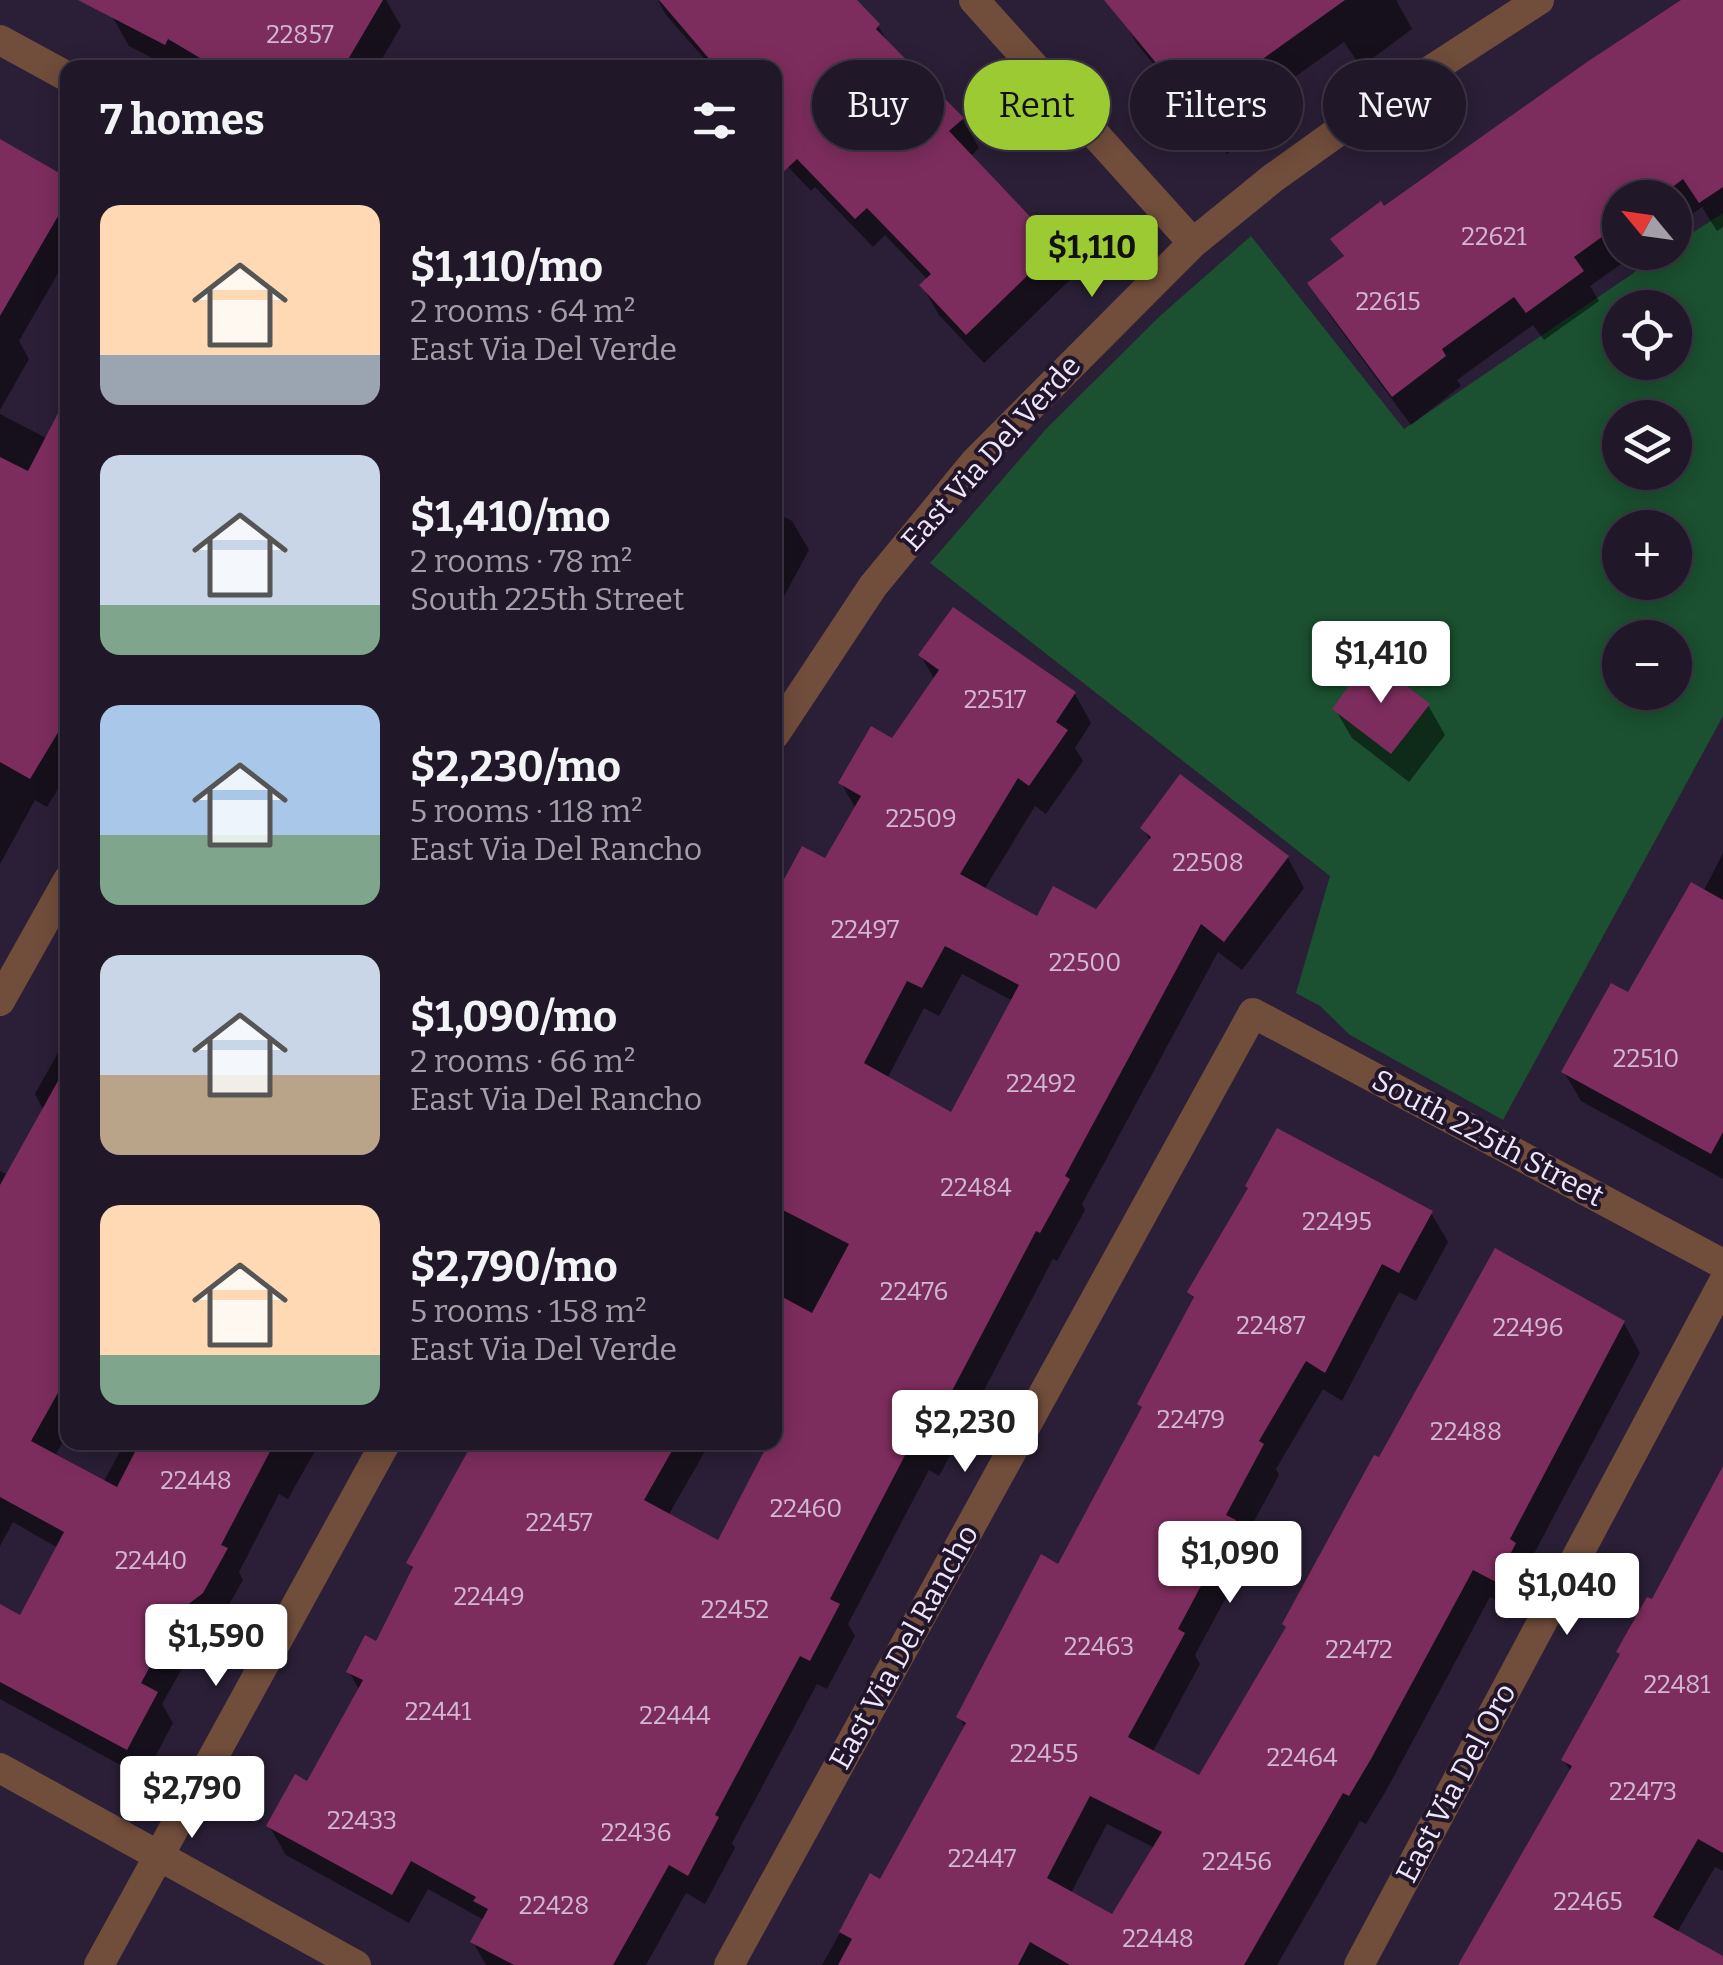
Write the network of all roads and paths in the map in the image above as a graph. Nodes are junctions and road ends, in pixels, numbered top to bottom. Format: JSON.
{"nodes":[{"id":1,"x":974,"y":0,"type":"edge"},
{"id":2,"x":1539,"y":0,"type":"edge"},
{"id":3,"x":0,"y":40,"type":"edge"},
{"id":4,"x":60,"y":73,"type":"edge"},
{"id":5,"x":1193,"y":242,"type":"junction"},
{"id":6,"x":782,"y":724,"type":"edge"},
{"id":7,"x":60,"y":894,"type":"edge"},
{"id":8,"x":0,"y":1001,"type":"edge"},
{"id":9,"x":1253,"y":1013,"type":"joint"},
{"id":10,"x":1723,"y":1264,"type":"edge"},
{"id":11,"x":1723,"y":1283,"type":"edge"},
{"id":12,"x":382,"y":1450,"type":"edge"},
{"id":13,"x":0,"y":1768,"type":"edge"},
{"id":14,"x":159,"y":1857,"type":"junction"},
{"id":15,"x":99,"y":1965,"type":"edge"},
{"id":16,"x":356,"y":1965,"type":"edge"},
{"id":17,"x":729,"y":1965,"type":"edge"},
{"id":18,"x":1358,"y":1965,"type":"edge"}],
"edges":[{"from":1,"to":5,"type":"street"},
{"from":2,"to":5,"type":"street","name":"East Via Del Verde"},
{"from":3,"to":4,"type":"street"},
{"from":5,"to":6,"type":"street","name":"East Via Del Verde"},
{"from":7,"to":8,"type":"street"},
{"from":9,"to":10,"type":"street","name":"South 225th Street"},
{"from":9,"to":17,"type":"street","name":"East Via Del Rancho"},
{"from":11,"to":18,"type":"street","name":"East Via Del Oro"},
{"from":12,"to":14,"type":"street"},
{"from":13,"to":14,"type":"street"},
{"from":14,"to":15,"type":"street"},
{"from":14,"to":16,"type":"street"}]}
